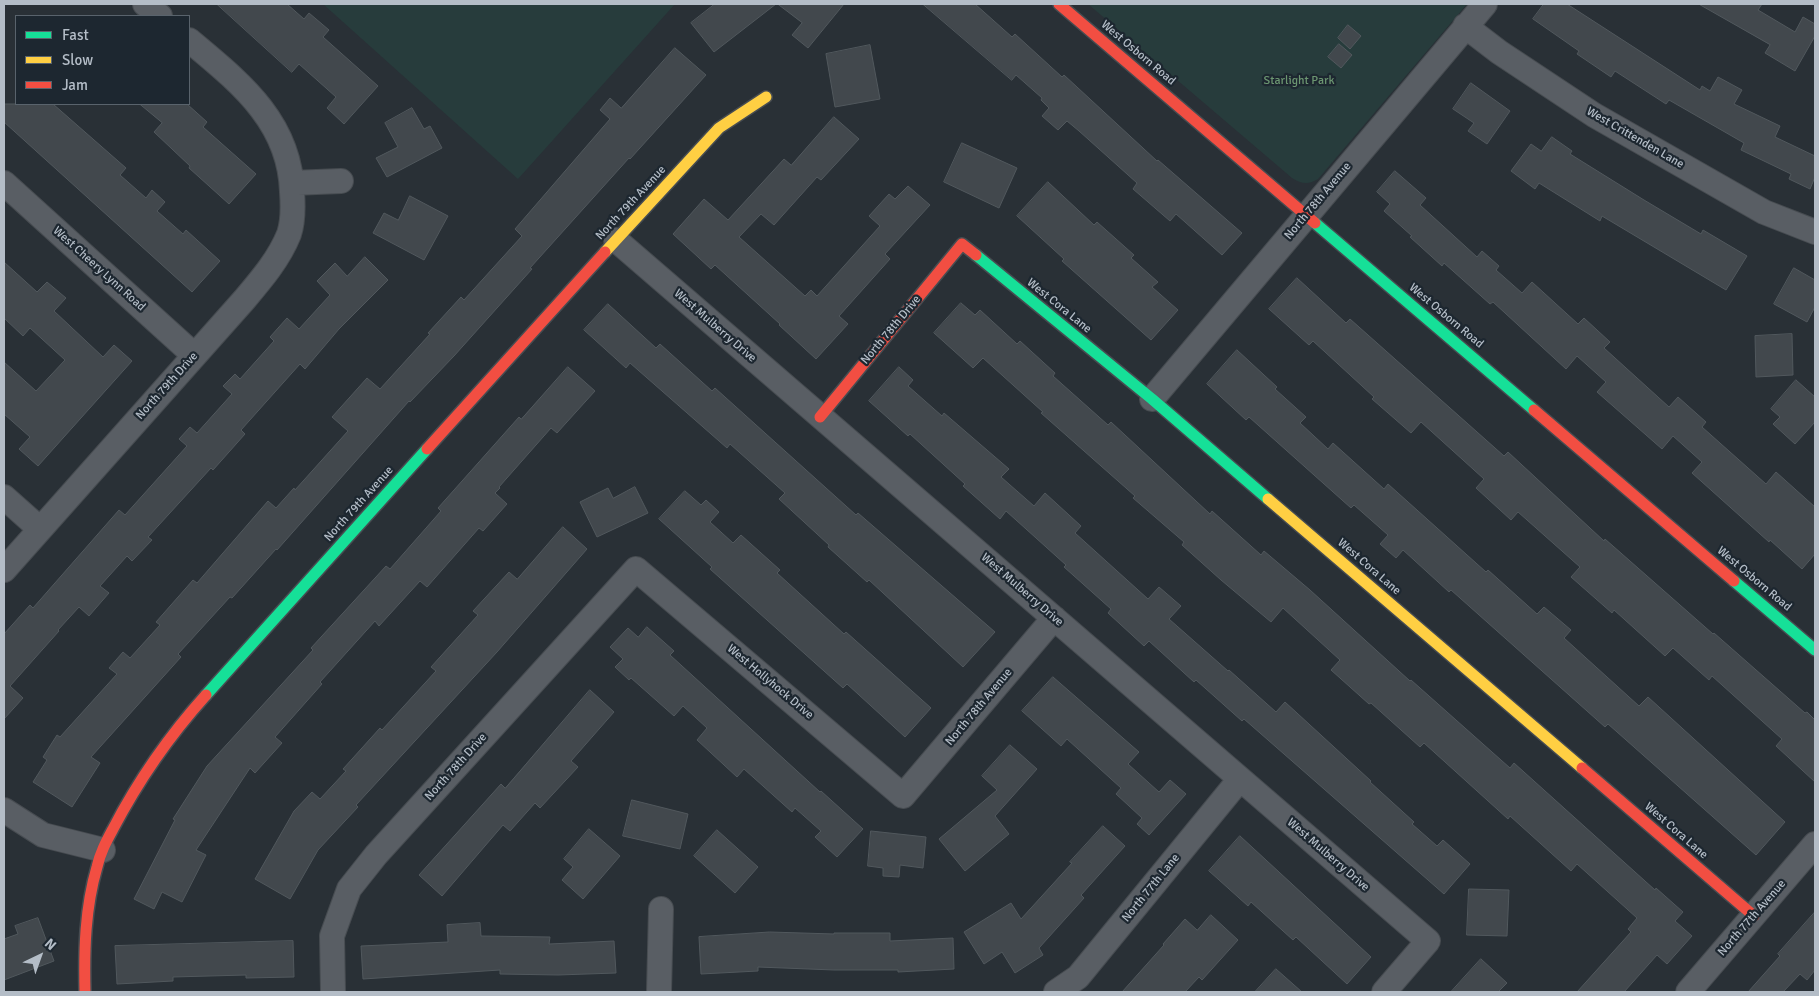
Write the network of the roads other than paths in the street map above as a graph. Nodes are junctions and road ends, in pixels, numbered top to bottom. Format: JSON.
{"nodes":[{"id":1,"x":145,"y":4,"type":"edge"},
{"id":2,"x":1059,"y":4,"type":"edge"},
{"id":3,"x":1485,"y":4,"type":"edge"},
{"id":4,"x":159,"y":15,"type":"edge"},
{"id":5,"x":1465,"y":26,"type":"junction"},
{"id":6,"x":190,"y":41,"type":"edge"},
{"id":7,"x":766,"y":97,"type":"dead end"},
{"id":8,"x":341,"y":181,"type":"dead end"},
{"id":9,"x":4,"y":183,"type":"edge"},
{"id":10,"x":292,"y":183,"type":"junction"},
{"id":11,"x":1307,"y":216,"type":"junction"},
{"id":12,"x":1815,"y":232,"type":"edge"},
{"id":13,"x":616,"y":240,"type":"junction"},
{"id":14,"x":962,"y":244,"type":"joint"},
{"id":15,"x":194,"y":355,"type":"junction"},
{"id":16,"x":1152,"y":399,"type":"junction"},
{"id":17,"x":820,"y":416,"type":"junction"},
{"id":18,"x":4,"y":497,"type":"edge"},
{"id":19,"x":40,"y":529,"type":"junction"},
{"id":20,"x":636,"y":569,"type":"joint"},
{"id":21,"x":4,"y":570,"type":"edge"},
{"id":22,"x":1054,"y":618,"type":"junction"},
{"id":23,"x":1815,"y":650,"type":"edge"},
{"id":24,"x":1240,"y":779,"type":"junction"},
{"id":25,"x":904,"y":796,"type":"joint"},
{"id":26,"x":4,"y":810,"type":"edge"},
{"id":27,"x":1815,"y":844,"type":"edge"},
{"id":28,"x":102,"y":850,"type":"junction"},
{"id":29,"x":661,"y":909,"type":"dead end"},
{"id":30,"x":1754,"y":916,"type":"junction"},
{"id":31,"x":85,"y":992,"type":"edge"},
{"id":32,"x":333,"y":992,"type":"edge"},
{"id":33,"x":659,"y":992,"type":"edge"},
{"id":34,"x":1056,"y":992,"type":"edge"},
{"id":35,"x":1384,"y":992,"type":"edge"},
{"id":36,"x":1688,"y":992,"type":"edge"}],
"edges":[{"from":1,"to":4,"type":"street"},
{"from":2,"to":11,"type":"street","name":"West Osborn Road"},
{"from":3,"to":5,"type":"street","name":"North 78th Avenue"},
{"from":5,"to":11,"type":"street","name":"North 78th Avenue"},
{"from":5,"to":12,"type":"street","name":"West Crittenden Lane"},
{"from":6,"to":10,"type":"street","name":"North 79th Drive"},
{"from":7,"to":13,"type":"street","name":"North 79th Avenue"},
{"from":8,"to":10,"type":"street"},
{"from":9,"to":15,"type":"street","name":"West Cheery Lynn Road"},
{"from":10,"to":15,"type":"street","name":"North 79th Drive"},
{"from":11,"to":16,"type":"street","name":"North 78th Avenue"},
{"from":11,"to":23,"type":"street","name":"West Osborn Road"},
{"from":13,"to":17,"type":"street","name":"West Mulberry Drive"},
{"from":13,"to":28,"type":"street","name":"North 79th Avenue"},
{"from":14,"to":16,"type":"street","name":"West Cora Lane"},
{"from":14,"to":17,"type":"street","name":"North 78th Drive"},
{"from":15,"to":19,"type":"street","name":"North 79th Drive"},
{"from":16,"to":30,"type":"street","name":"West Cora Lane"},
{"from":17,"to":22,"type":"street","name":"West Mulberry Drive"},
{"from":18,"to":19,"type":"street"},
{"from":19,"to":21,"type":"street","name":"North 79th Drive"},
{"from":20,"to":25,"type":"street","name":"West Hollyhock Drive"},
{"from":20,"to":32,"type":"street","name":"North 78th Drive"},
{"from":22,"to":24,"type":"street","name":"West Mulberry Drive"},
{"from":22,"to":25,"type":"street","name":"North 78th Avenue"},
{"from":24,"to":34,"type":"street","name":"North 77th Lane"},
{"from":24,"to":35,"type":"street","name":"West Mulberry Drive"},
{"from":26,"to":28,"type":"street"},
{"from":27,"to":30,"type":"street","name":"North 77th Avenue"},
{"from":28,"to":31,"type":"street","name":"North 79th Avenue"},
{"from":29,"to":33,"type":"street"},
{"from":30,"to":36,"type":"street","name":"North 77th Avenue"}]}
